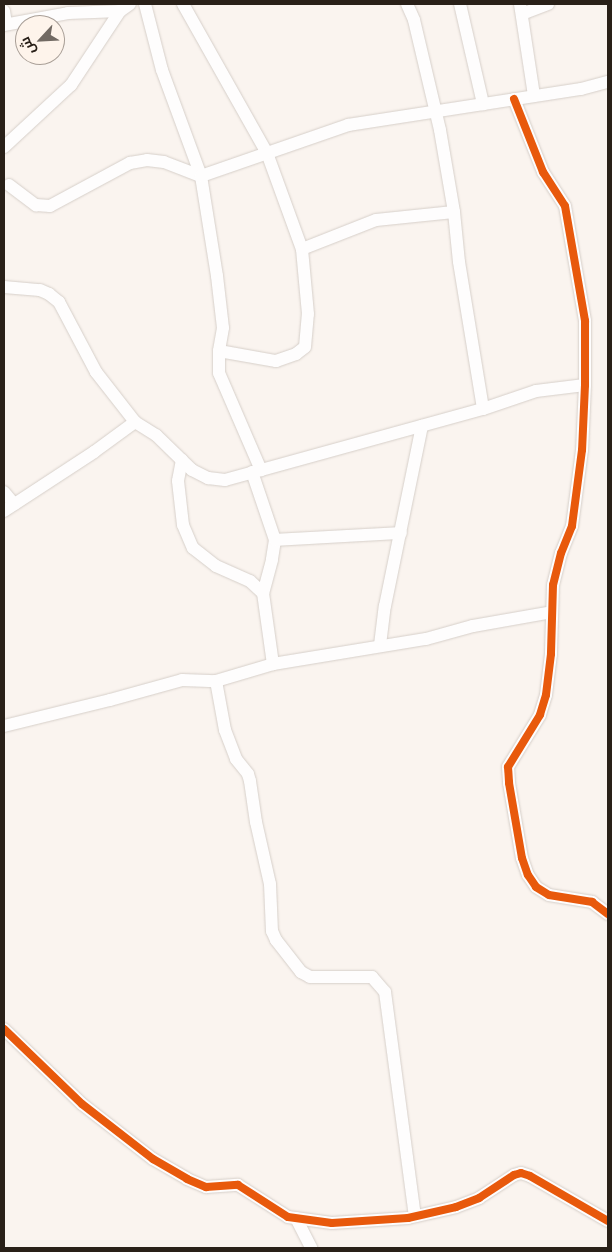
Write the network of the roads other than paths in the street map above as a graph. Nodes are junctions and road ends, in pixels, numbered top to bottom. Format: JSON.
{"nodes":[{"id":1,"x":145,"y":4,"type":"edge"},
{"id":2,"x":183,"y":4,"type":"edge"},
{"id":3,"x":407,"y":4,"type":"edge"},
{"id":4,"x":460,"y":4,"type":"edge"},
{"id":5,"x":548,"y":4,"type":"edge"},
{"id":6,"x":125,"y":8,"type":"edge"},
{"id":7,"x":521,"y":9,"type":"edge"},
{"id":8,"x":4,"y":10,"type":"edge"},
{"id":9,"x":5,"y":24,"type":"edge"},
{"id":10,"x":608,"y":82,"type":"edge"},
{"id":11,"x":534,"y":96,"type":"junction"},
{"id":12,"x":514,"y":99,"type":"junction"},
{"id":13,"x":484,"y":104,"type":"junction"},
{"id":14,"x":435,"y":110,"type":"junction"},
{"id":15,"x":4,"y":147,"type":"edge"},
{"id":16,"x":266,"y":153,"type":"junction"},
{"id":17,"x":200,"y":176,"type":"junction"},
{"id":18,"x":6,"y":183,"type":"edge"},
{"id":19,"x":454,"y":212,"type":"junction"},
{"id":20,"x":302,"y":249,"type":"junction"},
{"id":21,"x":4,"y":287,"type":"edge"},
{"id":22,"x":219,"y":351,"type":"junction"},
{"id":23,"x":585,"y":385,"type":"junction"},
{"id":24,"x":483,"y":409,"type":"junction"},
{"id":25,"x":135,"y":422,"type":"junction"},
{"id":26,"x":422,"y":426,"type":"junction"},
{"id":27,"x":182,"y":460,"type":"junction"},
{"id":28,"x":257,"y":471,"type":"junction"},
{"id":29,"x":4,"y":492,"type":"edge"},
{"id":30,"x":9,"y":507,"type":"edge"},
{"id":31,"x":401,"y":533,"type":"junction"},
{"id":32,"x":275,"y":540,"type":"junction"},
{"id":33,"x":263,"y":593,"type":"junction"},
{"id":34,"x":552,"y":612,"type":"junction"},
{"id":35,"x":380,"y":646,"type":"junction"},
{"id":36,"x":273,"y":664,"type":"junction"},
{"id":37,"x":216,"y":681,"type":"junction"},
{"id":38,"x":4,"y":726,"type":"edge"},
{"id":39,"x":608,"y":914,"type":"edge"},
{"id":40,"x":4,"y":1029,"type":"edge"},
{"id":41,"x":415,"y":1216,"type":"junction"},
{"id":42,"x":296,"y":1218,"type":"junction"},
{"id":43,"x":608,"y":1222,"type":"edge"},
{"id":44,"x":312,"y":1248,"type":"edge"}],
"edges":[{"from":1,"to":17,"type":"street"},
{"from":2,"to":16,"type":"street"},
{"from":3,"to":14,"type":"street"},
{"from":4,"to":13,"type":"street"},
{"from":5,"to":7,"type":"street"},
{"from":6,"to":9,"type":"street"},
{"from":6,"to":15,"type":"street"},
{"from":7,"to":11,"type":"street"},
{"from":8,"to":9,"type":"street"},
{"from":10,"to":11,"type":"street"},
{"from":11,"to":12,"type":"street"},
{"from":12,"to":13,"type":"street"},
{"from":12,"to":23,"type":"street"},
{"from":13,"to":14,"type":"street"},
{"from":14,"to":16,"type":"street"},
{"from":14,"to":19,"type":"street"},
{"from":16,"to":17,"type":"street"},
{"from":16,"to":20,"type":"street"},
{"from":17,"to":18,"type":"street"},
{"from":17,"to":22,"type":"street"},
{"from":19,"to":20,"type":"street"},
{"from":19,"to":24,"type":"street"},
{"from":20,"to":22,"type":"street"},
{"from":21,"to":25,"type":"street"},
{"from":22,"to":28,"type":"street"},
{"from":23,"to":24,"type":"street"},
{"from":23,"to":34,"type":"street"},
{"from":24,"to":26,"type":"street"},
{"from":25,"to":27,"type":"street"},
{"from":25,"to":30,"type":"street"},
{"from":26,"to":28,"type":"street"},
{"from":26,"to":31,"type":"street"},
{"from":27,"to":28,"type":"street"},
{"from":27,"to":33,"type":"street"},
{"from":28,"to":32,"type":"street"},
{"from":29,"to":30,"type":"street"},
{"from":31,"to":32,"type":"street"},
{"from":31,"to":35,"type":"street"},
{"from":32,"to":33,"type":"street"},
{"from":33,"to":36,"type":"street"},
{"from":34,"to":35,"type":"street"},
{"from":34,"to":39,"type":"street"},
{"from":35,"to":36,"type":"street"},
{"from":36,"to":37,"type":"street"},
{"from":37,"to":38,"type":"street"},
{"from":37,"to":41,"type":"street"},
{"from":40,"to":42,"type":"street"},
{"from":41,"to":42,"type":"street"},
{"from":41,"to":43,"type":"street"},
{"from":42,"to":44,"type":"street"}]}
